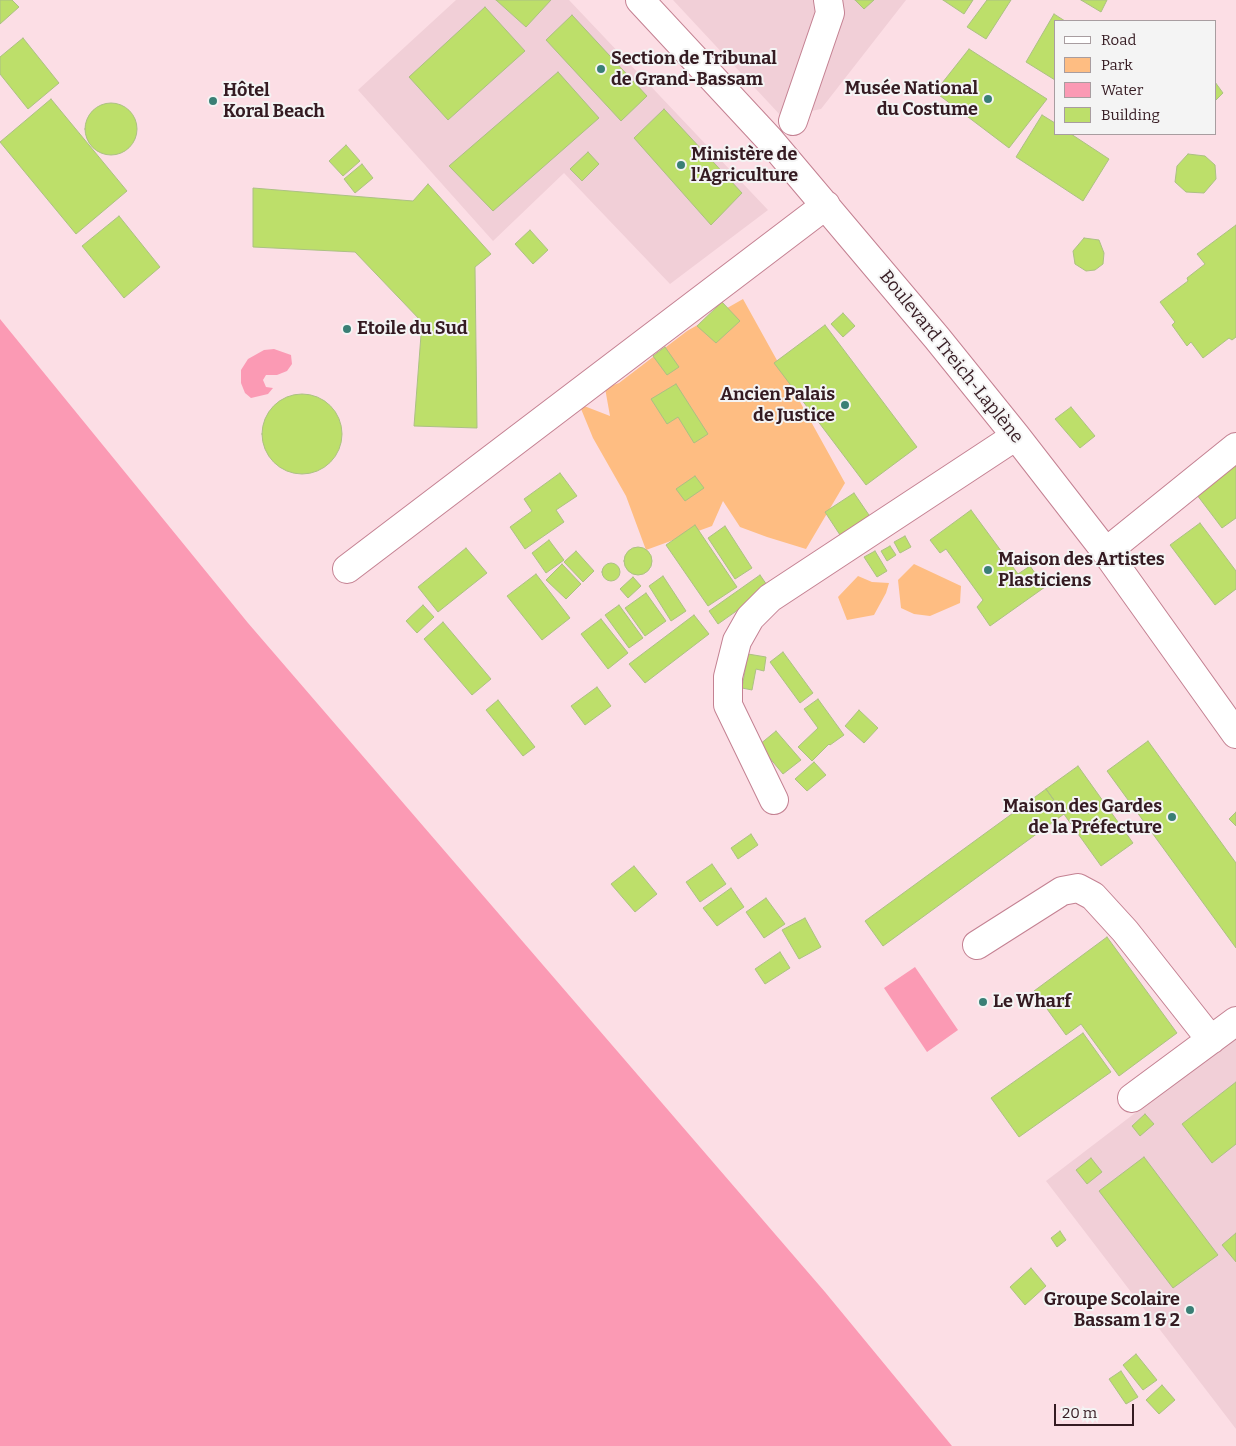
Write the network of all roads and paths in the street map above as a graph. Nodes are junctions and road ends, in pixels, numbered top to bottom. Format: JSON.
{"nodes":[{"id":1,"x":640,"y":0,"type":"edge"},
{"id":2,"x":828,"y":0,"type":"edge"},
{"id":3,"x":793,"y":121,"type":"dead end"},
{"id":4,"x":826,"y":205,"type":"junction"},
{"id":5,"x":1016,"y":436,"type":"junction"},
{"id":6,"x":1236,"y":447,"type":"edge"},
{"id":7,"x":1106,"y":552,"type":"junction"},
{"id":8,"x":347,"y":569,"type":"dead end"},
{"id":9,"x":1236,"y":734,"type":"edge"},
{"id":10,"x":774,"y":800,"type":"dead end"},
{"id":11,"x":977,"y":945,"type":"dead end"},
{"id":12,"x":1236,"y":1021,"type":"edge"},
{"id":13,"x":1211,"y":1040,"type":"junction"},
{"id":14,"x":1132,"y":1098,"type":"dead end"}],
"edges":[{"from":1,"to":4,"type":"street","name":"Boulevard Treich-Laplène"},
{"from":2,"to":3,"type":"street"},
{"from":4,"to":5,"type":"street","name":"Boulevard Treich-Laplène"},
{"from":4,"to":8,"type":"street"},
{"from":5,"to":7,"type":"street","name":"Boulevard Treich-Laplène"},
{"from":5,"to":10,"type":"street"},
{"from":6,"to":7,"type":"street"},
{"from":7,"to":9,"type":"street","name":"Boulevard Treich-Laplène"},
{"from":11,"to":13,"type":"street"},
{"from":12,"to":13,"type":"street"},
{"from":13,"to":14,"type":"street"}]}
